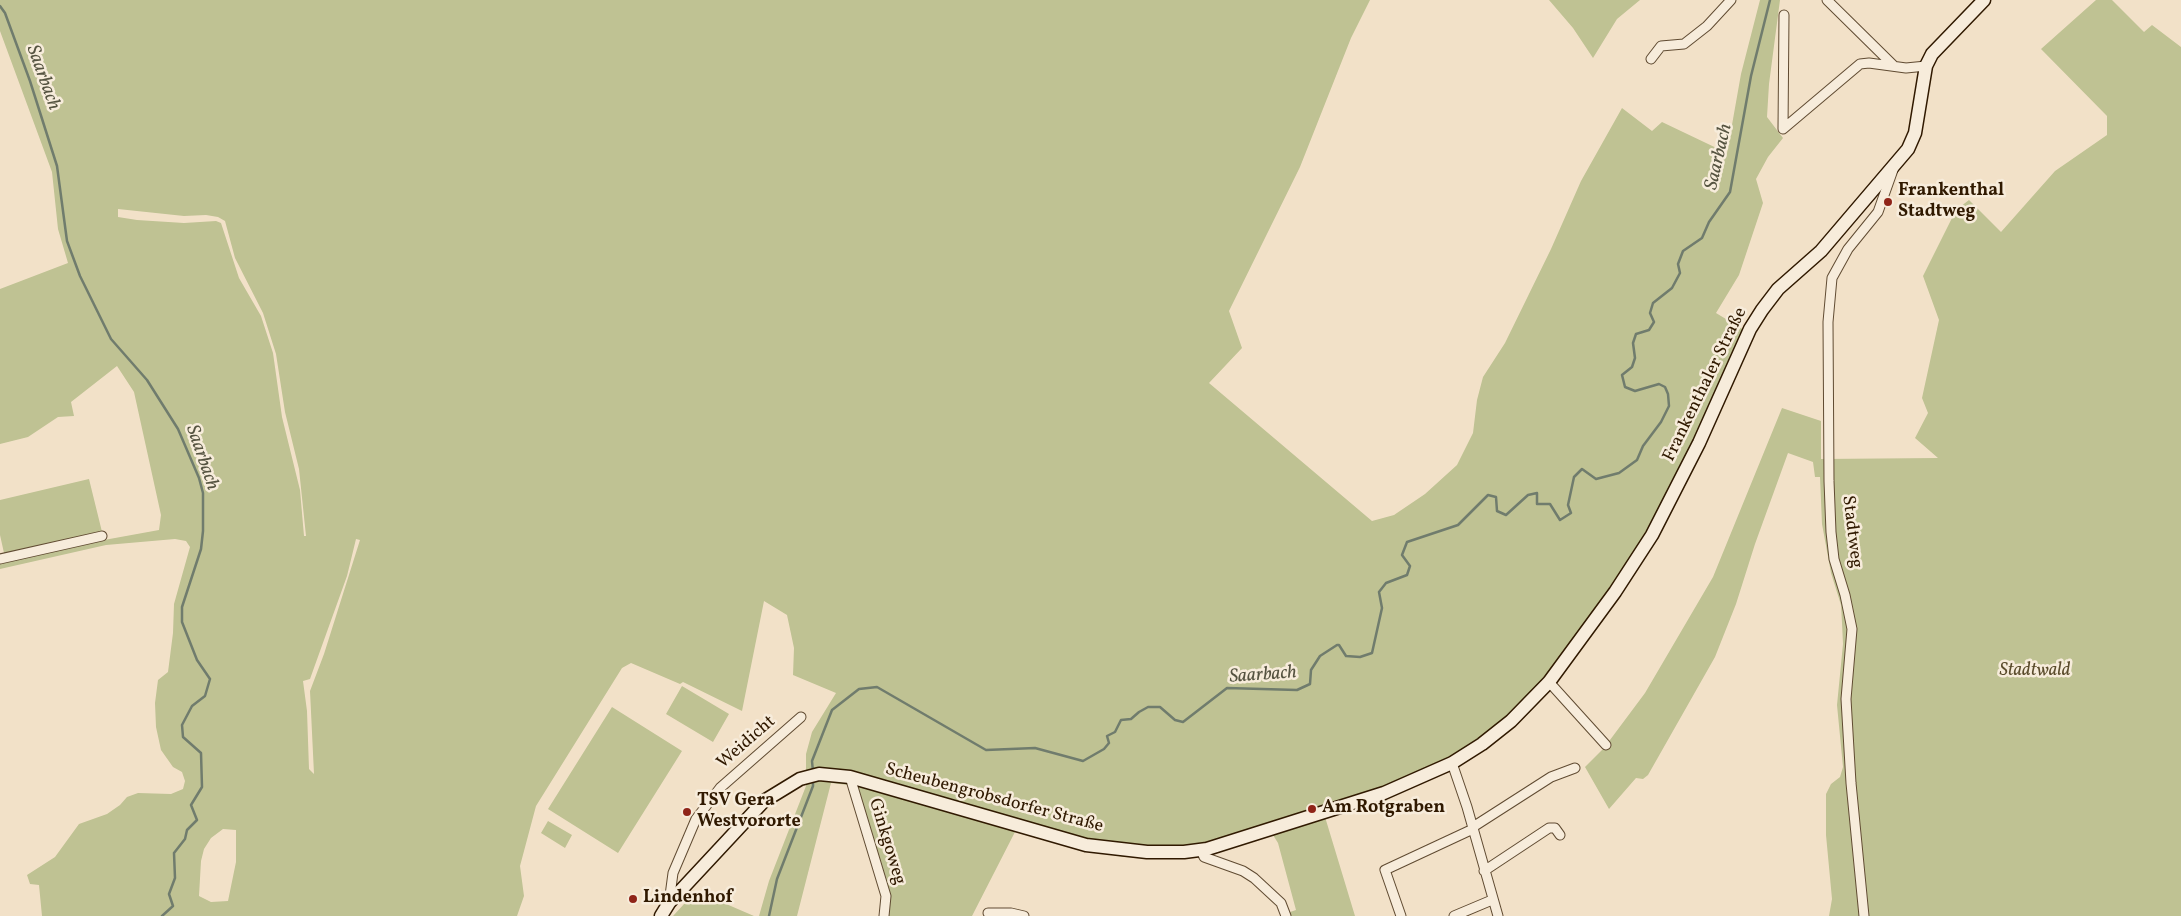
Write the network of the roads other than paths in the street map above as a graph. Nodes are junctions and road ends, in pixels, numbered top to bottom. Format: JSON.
{"nodes":[{"id":1,"x":1731,"y":0,"type":"edge"},
{"id":2,"x":1827,"y":0,"type":"edge"},
{"id":3,"x":1984,"y":0,"type":"edge"},
{"id":4,"x":1784,"y":15,"type":"dead end"},
{"id":5,"x":1651,"y":59,"type":"dead end"},
{"id":6,"x":1894,"y":66,"type":"junction"},
{"id":7,"x":1926,"y":66,"type":"junction"},
{"id":8,"x":1894,"y":167,"type":"junction"},
{"id":9,"x":102,"y":536,"type":"dead end"},
{"id":10,"x":0,"y":559,"type":"edge"},
{"id":11,"x":1549,"y":682,"type":"junction"},
{"id":12,"x":801,"y":717,"type":"dead end"},
{"id":13,"x":1606,"y":745,"type":"dead end"},
{"id":14,"x":1452,"y":763,"type":"junction"},
{"id":15,"x":1575,"y":768,"type":"dead end"},
{"id":16,"x":850,"y":777,"type":"junction"},
{"id":17,"x":1473,"y":828,"type":"junction"},
{"id":18,"x":1560,"y":835,"type":"dead end"},
{"id":19,"x":1201,"y":850,"type":"junction"},
{"id":20,"x":1484,"y":871,"type":"junction"},
{"id":21,"x":1492,"y":900,"type":"junction"},
{"id":22,"x":669,"y":903,"type":"junction"},
{"id":23,"x":988,"y":913,"type":"dead end"},
{"id":24,"x":660,"y":916,"type":"edge"},
{"id":25,"x":884,"y":916,"type":"edge"},
{"id":26,"x":1024,"y":916,"type":"edge"},
{"id":27,"x":1286,"y":916,"type":"edge"},
{"id":28,"x":1401,"y":916,"type":"edge"},
{"id":29,"x":1454,"y":916,"type":"edge"},
{"id":30,"x":1498,"y":916,"type":"edge"},
{"id":31,"x":1864,"y":916,"type":"edge"}],
"edges":[{"from":1,"to":5,"type":"street"},
{"from":2,"to":6,"type":"street"},
{"from":3,"to":7,"type":"main road","name":"Frankenthaler Straße"},
{"from":4,"to":6,"type":"street"},
{"from":6,"to":7,"type":"street"},
{"from":7,"to":8,"type":"main road","name":"Frankenthaler Straße"},
{"from":8,"to":11,"type":"main road","name":"Frankenthaler Straße"},
{"from":8,"to":31,"type":"street","name":"Stadtweg"},
{"from":9,"to":10,"type":"street"},
{"from":11,"to":13,"type":"street"},
{"from":11,"to":14,"type":"main road","name":"Scheubengrobsdorfer Straße"},
{"from":12,"to":22,"type":"street","name":"Weidicht"},
{"from":14,"to":17,"type":"street"},
{"from":14,"to":19,"type":"main road","name":"Scheubengrobsdorfer Straße"},
{"from":15,"to":17,"type":"street"},
{"from":16,"to":19,"type":"main road","name":"Scheubengrobsdorfer Straße"},
{"from":16,"to":22,"type":"main road","name":"Scheubengrobsdorfer Straße"},
{"from":16,"to":25,"type":"street","name":"Ginkgoweg"},
{"from":17,"to":20,"type":"street"},
{"from":17,"to":28,"type":"street"},
{"from":18,"to":20,"type":"street"},
{"from":19,"to":27,"type":"street"},
{"from":20,"to":21,"type":"street"},
{"from":21,"to":29,"type":"street"},
{"from":21,"to":30,"type":"street"},
{"from":22,"to":24,"type":"main road","name":"Scheubengrobsdorfer Straße"},
{"from":23,"to":26,"type":"street"}]}
